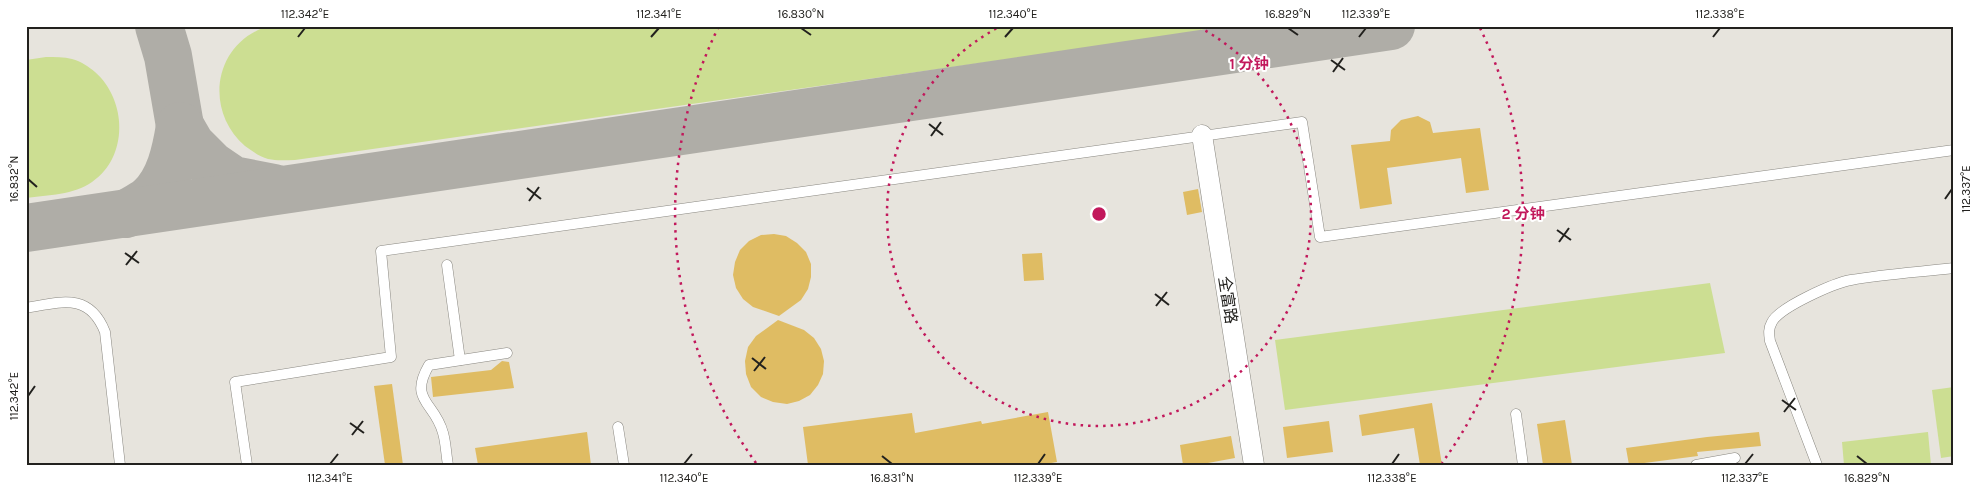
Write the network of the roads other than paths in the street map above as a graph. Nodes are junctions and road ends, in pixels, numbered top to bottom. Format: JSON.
{"nodes":[{"id":1,"x":1202,"y":135,"type":"junction"},
{"id":2,"x":1954,"y":150,"type":"edge"},
{"id":3,"x":447,"y":265,"type":"dead end"},
{"id":4,"x":1954,"y":268,"type":"edge"},
{"id":5,"x":26,"y":308,"type":"edge"},
{"id":6,"x":507,"y":353,"type":"dead end"},
{"id":7,"x":460,"y":360,"type":"junction"},
{"id":8,"x":1516,"y":414,"type":"dead end"},
{"id":9,"x":618,"y":427,"type":"dead end"},
{"id":10,"x":1735,"y":458,"type":"dead end"},
{"id":11,"x":120,"y":465,"type":"edge"},
{"id":12,"x":247,"y":465,"type":"edge"},
{"id":13,"x":448,"y":465,"type":"edge"},
{"id":14,"x":624,"y":465,"type":"edge"},
{"id":15,"x":1254,"y":465,"type":"edge"},
{"id":16,"x":1523,"y":465,"type":"edge"},
{"id":17,"x":1696,"y":465,"type":"edge"},
{"id":18,"x":1816,"y":465,"type":"edge"}],
"edges":[{"from":1,"to":2,"type":"lane"},
{"from":1,"to":12,"type":"lane"},
{"from":1,"to":15,"type":"street","name":"全富路"},
{"from":3,"to":7,"type":"lane"},
{"from":4,"to":18,"type":"lane"},
{"from":5,"to":11,"type":"lane"},
{"from":6,"to":7,"type":"lane"},
{"from":7,"to":13,"type":"lane"},
{"from":8,"to":16,"type":"lane"},
{"from":9,"to":14,"type":"lane"},
{"from":10,"to":17,"type":"lane"}]}
